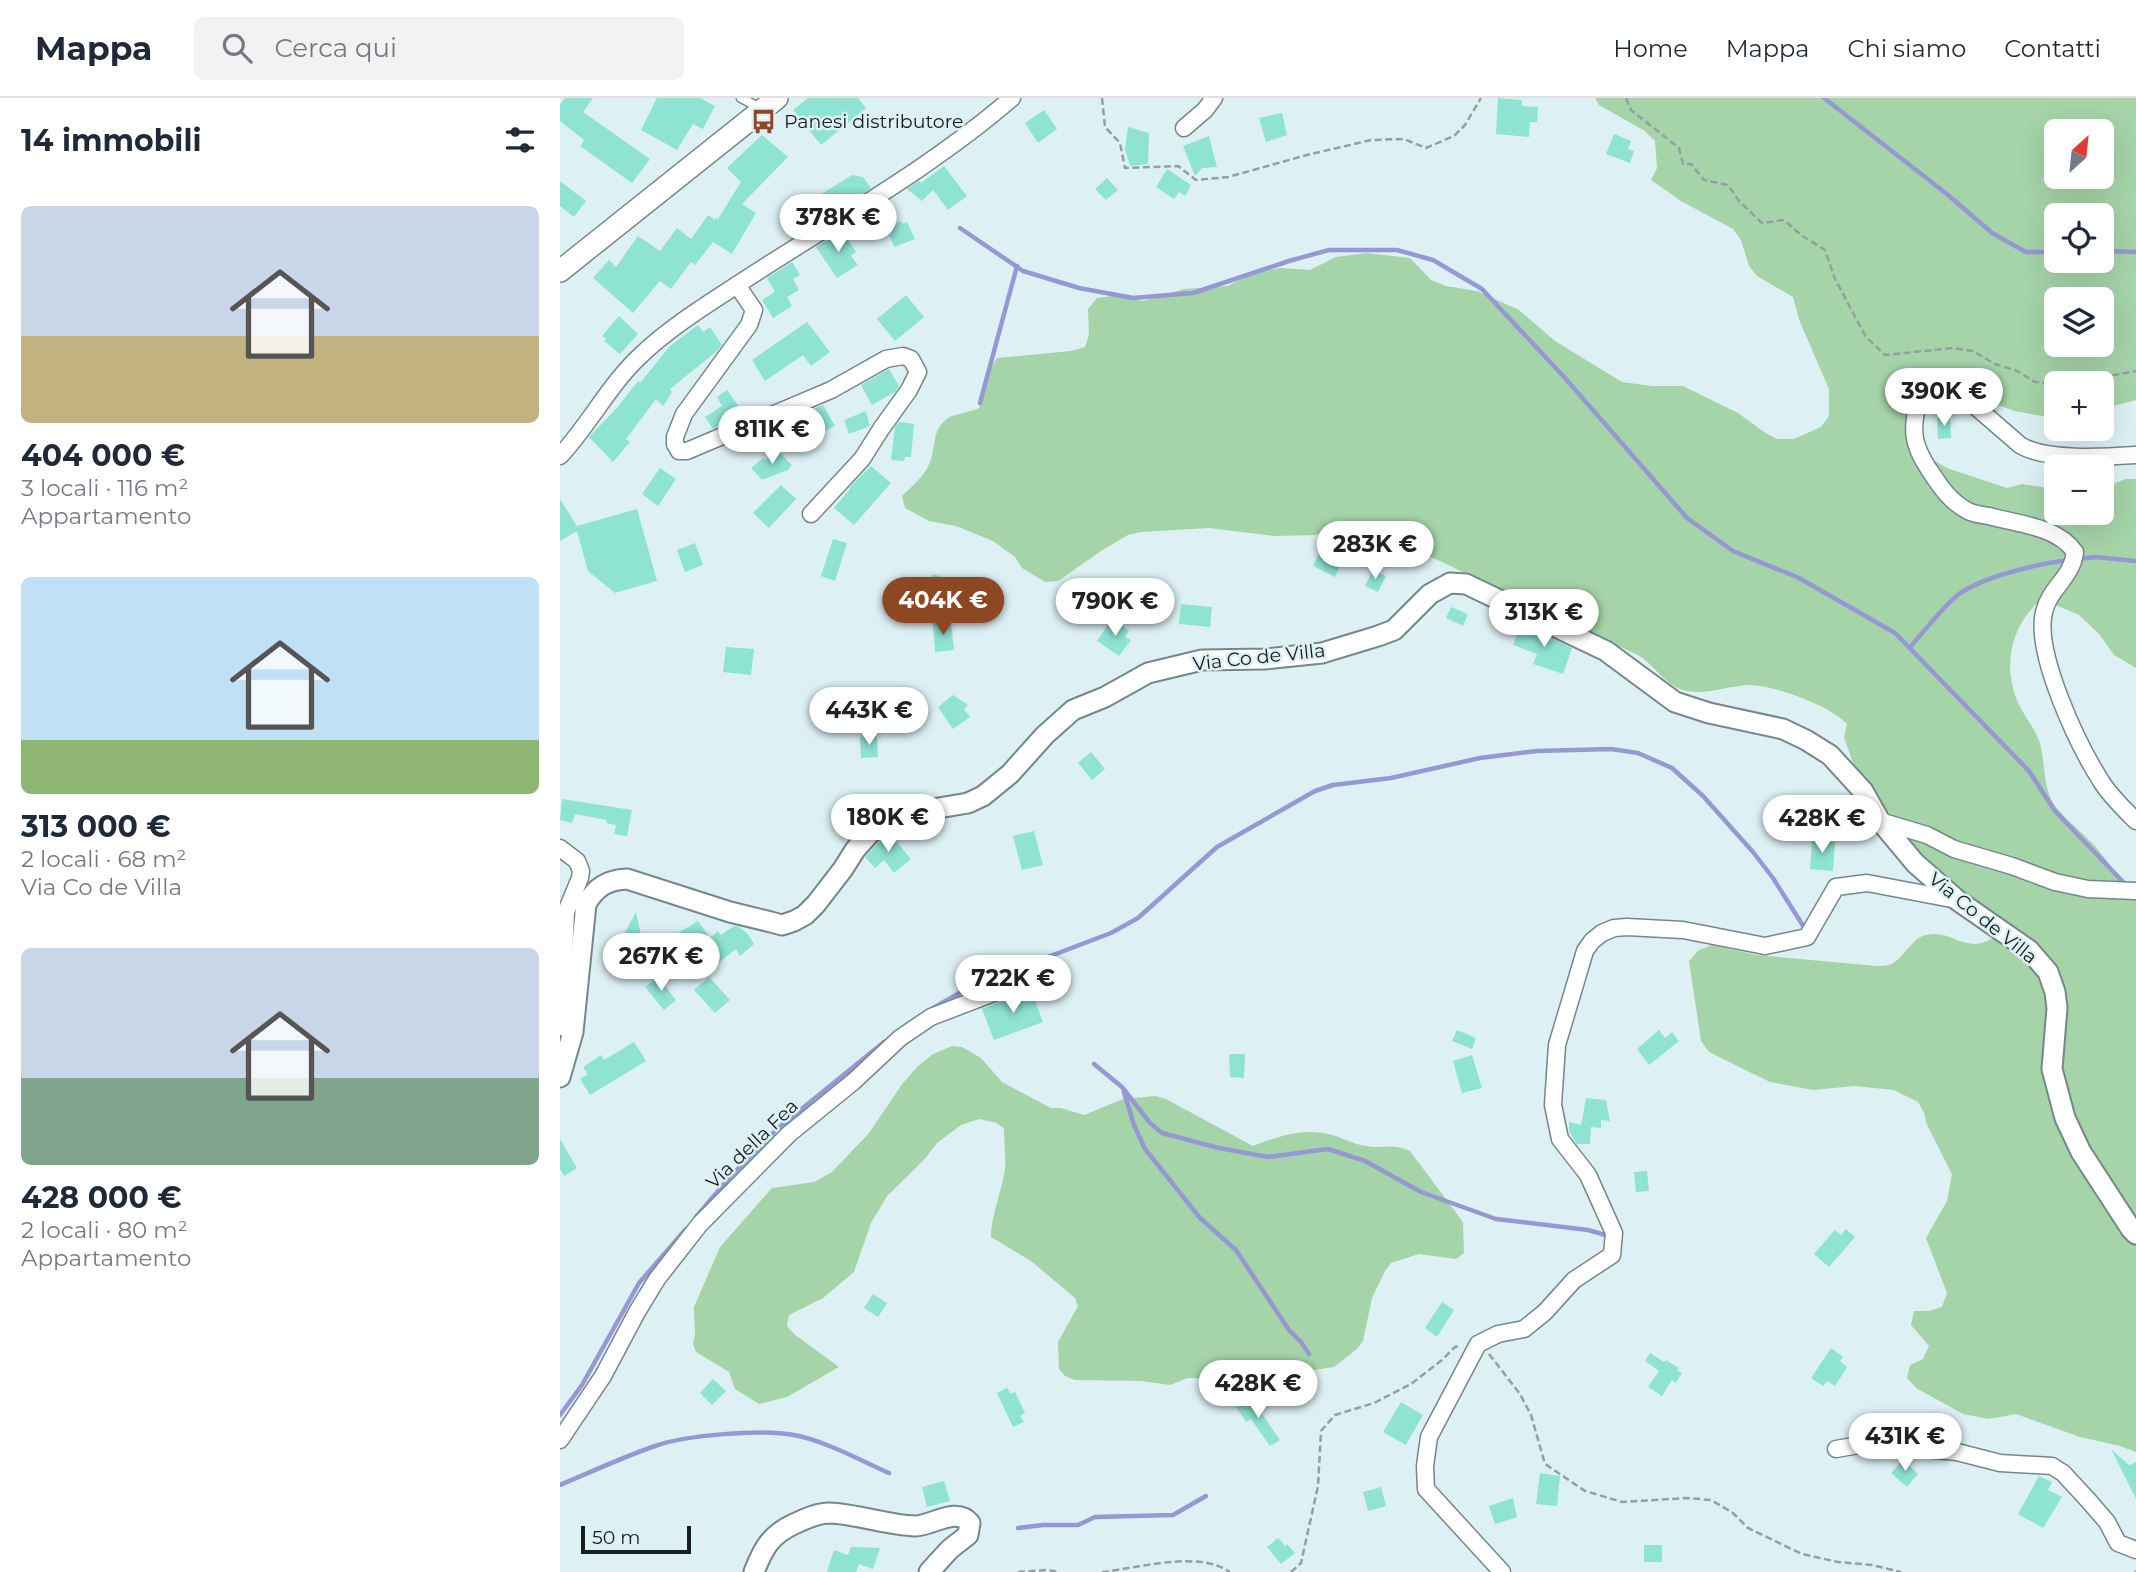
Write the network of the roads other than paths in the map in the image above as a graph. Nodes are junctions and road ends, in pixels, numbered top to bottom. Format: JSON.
{"nodes":[{"id":1,"x":741,"y":98,"type":"edge"},
{"id":2,"x":1012,"y":98,"type":"edge"},
{"id":3,"x":1214,"y":98,"type":"edge"},
{"id":4,"x":768,"y":102,"type":"edge"},
{"id":5,"x":1184,"y":128,"type":"dead end"},
{"id":6,"x":560,"y":271,"type":"edge"},
{"id":7,"x":737,"y":285,"type":"junction"},
{"id":8,"x":2136,"y":455,"type":"edge"},
{"id":9,"x":560,"y":456,"type":"edge"},
{"id":10,"x":811,"y":514,"type":"dead end"},
{"id":11,"x":1880,"y":821,"type":"junction"},
{"id":12,"x":2136,"y":821,"type":"edge"},
{"id":13,"x":560,"y":849,"type":"edge"},
{"id":14,"x":2136,"y":891,"type":"edge"},
{"id":15,"x":1956,"y":900,"type":"junction"},
{"id":16,"x":1056,"y":969,"type":"dead end"},
{"id":17,"x":573,"y":1032,"type":"junction"},
{"id":18,"x":560,"y":1077,"type":"edge"},
{"id":19,"x":2136,"y":1234,"type":"edge"},
{"id":20,"x":560,"y":1440,"type":"edge"},
{"id":21,"x":1836,"y":1449,"type":"dead end"},
{"id":22,"x":2136,"y":1550,"type":"edge"},
{"id":23,"x":754,"y":1572,"type":"edge"},
{"id":24,"x":929,"y":1572,"type":"edge"},
{"id":25,"x":1502,"y":1572,"type":"edge"}],
"edges":[{"from":1,"to":4,"type":"lane"},
{"from":2,"to":7,"type":"street"},
{"from":3,"to":5,"type":"street"},
{"from":4,"to":6,"type":"main road"},
{"from":7,"to":9,"type":"street"},
{"from":7,"to":10,"type":"street"},
{"from":8,"to":12,"type":"street"},
{"from":11,"to":14,"type":"street"},
{"from":11,"to":15,"type":"street","name":"Via Co de Villa"},
{"from":11,"to":17,"type":"street","name":"Via Co de Villa"},
{"from":13,"to":17,"type":"street"},
{"from":15,"to":19,"type":"street","name":"Via Co de Villa"},
{"from":15,"to":25,"type":"street"},
{"from":16,"to":20,"type":"street","name":"Via della Fea"},
{"from":17,"to":18,"type":"street"},
{"from":21,"to":22,"type":"street"},
{"from":23,"to":24,"type":"street"}]}
